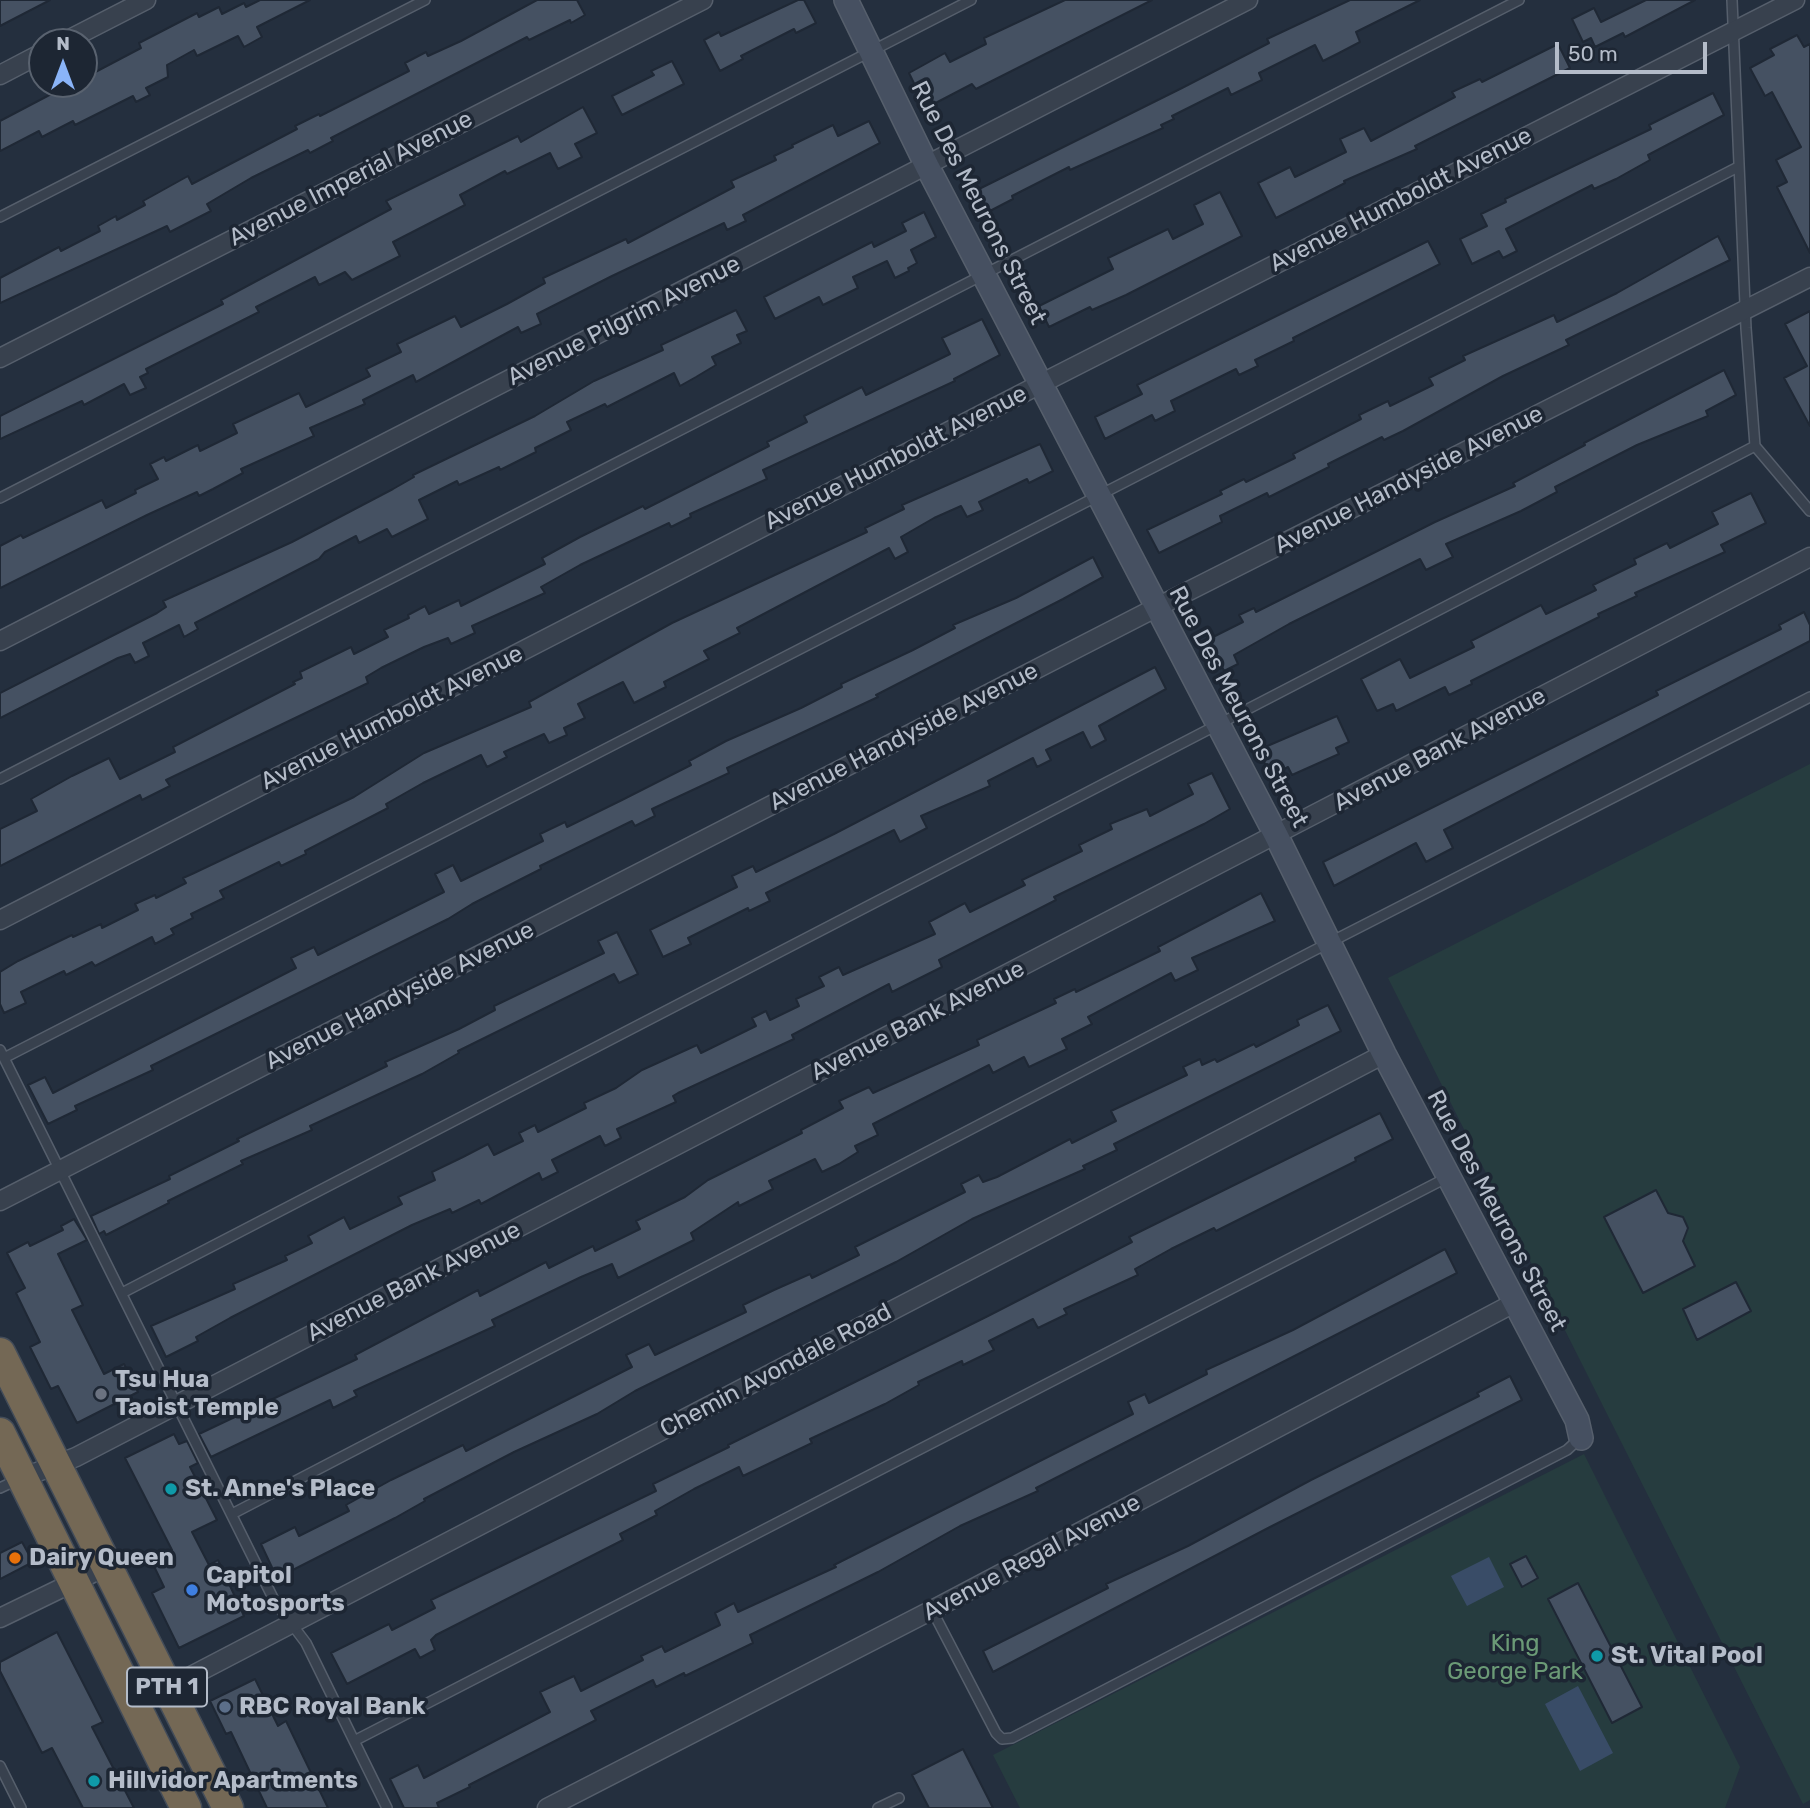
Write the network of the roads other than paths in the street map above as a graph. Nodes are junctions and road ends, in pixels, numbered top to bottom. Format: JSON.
{"nodes":[{"id":1,"x":146,"y":0,"type":"edge"},
{"id":2,"x":425,"y":0,"type":"edge"},
{"id":3,"x":703,"y":0,"type":"edge"},
{"id":4,"x":846,"y":0,"type":"edge"},
{"id":5,"x":971,"y":0,"type":"edge"},
{"id":6,"x":1248,"y":0,"type":"edge"},
{"id":7,"x":1518,"y":0,"type":"edge"},
{"id":8,"x":1732,"y":0,"type":"edge"},
{"id":9,"x":1795,"y":0,"type":"edge"},
{"id":10,"x":91,"y":28,"type":"edge"},
{"id":11,"x":1732,"y":32,"type":"junction"},
{"id":12,"x":871,"y":52,"type":"junction"},
{"id":13,"x":28,"y":60,"type":"edge"},
{"id":14,"x":0,"y":75,"type":"edge"},
{"id":15,"x":927,"y":166,"type":"junction"},
{"id":16,"x":1738,"y":167,"type":"junction"},
{"id":17,"x":0,"y":217,"type":"edge"},
{"id":18,"x":984,"y":273,"type":"junction"},
{"id":19,"x":1810,"y":277,"type":"edge"},
{"id":20,"x":1747,"y":309,"type":"junction"},
{"id":21,"x":0,"y":358,"type":"edge"},
{"id":22,"x":1042,"y":383,"type":"junction"},
{"id":23,"x":1755,"y":446,"type":"junction"},
{"id":24,"x":1100,"y":496,"type":"junction"},
{"id":25,"x":0,"y":498,"type":"edge"},
{"id":26,"x":1810,"y":511,"type":"edge"},
{"id":27,"x":1810,"y":557,"type":"edge"},
{"id":28,"x":1157,"y":608,"type":"junction"},
{"id":29,"x":0,"y":641,"type":"edge"},
{"id":30,"x":1810,"y":697,"type":"edge"},
{"id":31,"x":1218,"y":725,"type":"junction"},
{"id":32,"x":0,"y":779,"type":"edge"},
{"id":33,"x":1276,"y":835,"type":"junction"},
{"id":34,"x":0,"y":920,"type":"edge"},
{"id":35,"x":1329,"y":942,"type":"junction"},
{"id":36,"x":2,"y":1054,"type":"edge"},
{"id":37,"x":1384,"y":1054,"type":"junction"},
{"id":38,"x":60,"y":1170,"type":"junction"},
{"id":39,"x":1448,"y":1177,"type":"junction"},
{"id":40,"x":0,"y":1201,"type":"edge"},
{"id":41,"x":122,"y":1293,"type":"junction"},
{"id":42,"x":1514,"y":1303,"type":"junction"},
{"id":43,"x":0,"y":1353,"type":"edge"},
{"id":44,"x":178,"y":1404,"type":"junction"},
{"id":45,"x":0,"y":1433,"type":"edge"},
{"id":46,"x":1581,"y":1438,"type":"joint"},
{"id":47,"x":56,"y":1465,"type":"junction"},
{"id":48,"x":11,"y":1483,"type":"edge"},
{"id":49,"x":232,"y":1514,"type":"junction"},
{"id":50,"x":107,"y":1566,"type":"junction"},
{"id":51,"x":73,"y":1582,"type":"junction"},
{"id":52,"x":932,"y":1610,"type":"junction"},
{"id":53,"x":0,"y":1618,"type":"edge"},
{"id":54,"x":290,"y":1624,"type":"junction"},
{"id":55,"x":168,"y":1688,"type":"junction"},
{"id":56,"x":354,"y":1741,"type":"junction"},
{"id":57,"x":1,"y":1770,"type":"edge"},
{"id":58,"x":899,"y":1798,"type":"dead end"},
{"id":59,"x":22,"y":1808,"type":"edge"},
{"id":60,"x":186,"y":1808,"type":"edge"},
{"id":61,"x":228,"y":1808,"type":"edge"},
{"id":62,"x":387,"y":1808,"type":"edge"},
{"id":63,"x":547,"y":1808,"type":"edge"},
{"id":64,"x":878,"y":1808,"type":"edge"}],
"edges":[{"from":1,"to":10,"type":"street"},
{"from":2,"to":17,"type":"lane"},
{"from":3,"to":21,"type":"street","name":"Avenue Imperial Avenue"},
{"from":4,"to":12,"type":"street","name":"Rue Des Meurons Street"},
{"from":5,"to":12,"type":"lane"},
{"from":6,"to":15,"type":"street","name":"Avenue Pilgrim Avenue"},
{"from":7,"to":18,"type":"lane"},
{"from":8,"to":11,"type":"lane"},
{"from":9,"to":11,"type":"street","name":"Avenue Humboldt Avenue"},
{"from":11,"to":16,"type":"lane"},
{"from":11,"to":22,"type":"street","name":"Avenue Humboldt Avenue"},
{"from":12,"to":15,"type":"street","name":"Rue Des Meurons Street"},
{"from":12,"to":25,"type":"lane"},
{"from":13,"to":14,"type":"street"},
{"from":15,"to":18,"type":"street","name":"Rue Des Meurons Street"},
{"from":15,"to":29,"type":"street","name":"Avenue Pilgrim Avenue"},
{"from":16,"to":20,"type":"lane"},
{"from":16,"to":24,"type":"lane"},
{"from":18,"to":22,"type":"street","name":"Rue Des Meurons Street"},
{"from":18,"to":32,"type":"lane"},
{"from":19,"to":20,"type":"street","name":"Avenue Handyside Avenue"},
{"from":20,"to":23,"type":"lane"},
{"from":20,"to":28,"type":"street","name":"Avenue Handyside Avenue"},
{"from":22,"to":24,"type":"street","name":"Rue Des Meurons Street"},
{"from":22,"to":34,"type":"street","name":"Avenue Humboldt Avenue"},
{"from":23,"to":26,"type":"lane"},
{"from":23,"to":31,"type":"lane"},
{"from":24,"to":28,"type":"street","name":"Rue Des Meurons Street"},
{"from":24,"to":36,"type":"lane"},
{"from":27,"to":33,"type":"street","name":"Avenue Bank Avenue"},
{"from":28,"to":31,"type":"street","name":"Rue Des Meurons Street"},
{"from":28,"to":38,"type":"street","name":"Avenue Handyside Avenue"},
{"from":30,"to":35,"type":"lane"},
{"from":31,"to":33,"type":"street","name":"Rue Des Meurons Street"},
{"from":31,"to":41,"type":"lane"},
{"from":33,"to":35,"type":"street","name":"Rue Des Meurons Street"},
{"from":33,"to":44,"type":"street","name":"Avenue Bank Avenue"},
{"from":35,"to":37,"type":"street","name":"Rue Des Meurons Street"},
{"from":35,"to":49,"type":"lane"},
{"from":36,"to":38,"type":"lane"},
{"from":37,"to":39,"type":"street","name":"Rue Des Meurons Street"},
{"from":37,"to":54,"type":"street","name":"Chemin Avondale Road"},
{"from":38,"to":40,"type":"street","name":"Avenue Handyside Avenue"},
{"from":38,"to":41,"type":"lane"},
{"from":39,"to":42,"type":"street","name":"Rue Des Meurons Street"},
{"from":39,"to":56,"type":"lane"},
{"from":41,"to":44,"type":"lane"},
{"from":42,"to":46,"type":"street","name":"Rue Des Meurons Street"},
{"from":42,"to":52,"type":"street","name":"Avenue Regal Avenue"},
{"from":43,"to":47,"type":"highway","number":"PTH 1"},
{"from":44,"to":47,"type":"street","name":"Avenue Bank Avenue"},
{"from":44,"to":49,"type":"lane"},
{"from":45,"to":48,"type":"highway","number":"PTH 1"},
{"from":46,"to":52,"type":"lane"},
{"from":47,"to":48,"type":"street","name":"Avenue Bank Avenue"},
{"from":47,"to":50,"type":"highway","number":"PTH 1"},
{"from":48,"to":51,"type":"highway","number":"PTH 1"},
{"from":49,"to":54,"type":"lane"},
{"from":50,"to":51,"type":"street"},
{"from":50,"to":55,"type":"highway","number":"PTH 1"},
{"from":51,"to":53,"type":"street"},
{"from":51,"to":60,"type":"highway","number":"PTH 1"},
{"from":52,"to":63,"type":"street","name":"Avenue Regal Avenue"},
{"from":54,"to":55,"type":"street","name":"Chemin Avondale Road"},
{"from":54,"to":56,"type":"lane"},
{"from":55,"to":61,"type":"highway","number":"PTH 1"},
{"from":56,"to":62,"type":"lane"},
{"from":57,"to":59,"type":"lane"},
{"from":58,"to":64,"type":"lane"}]}
